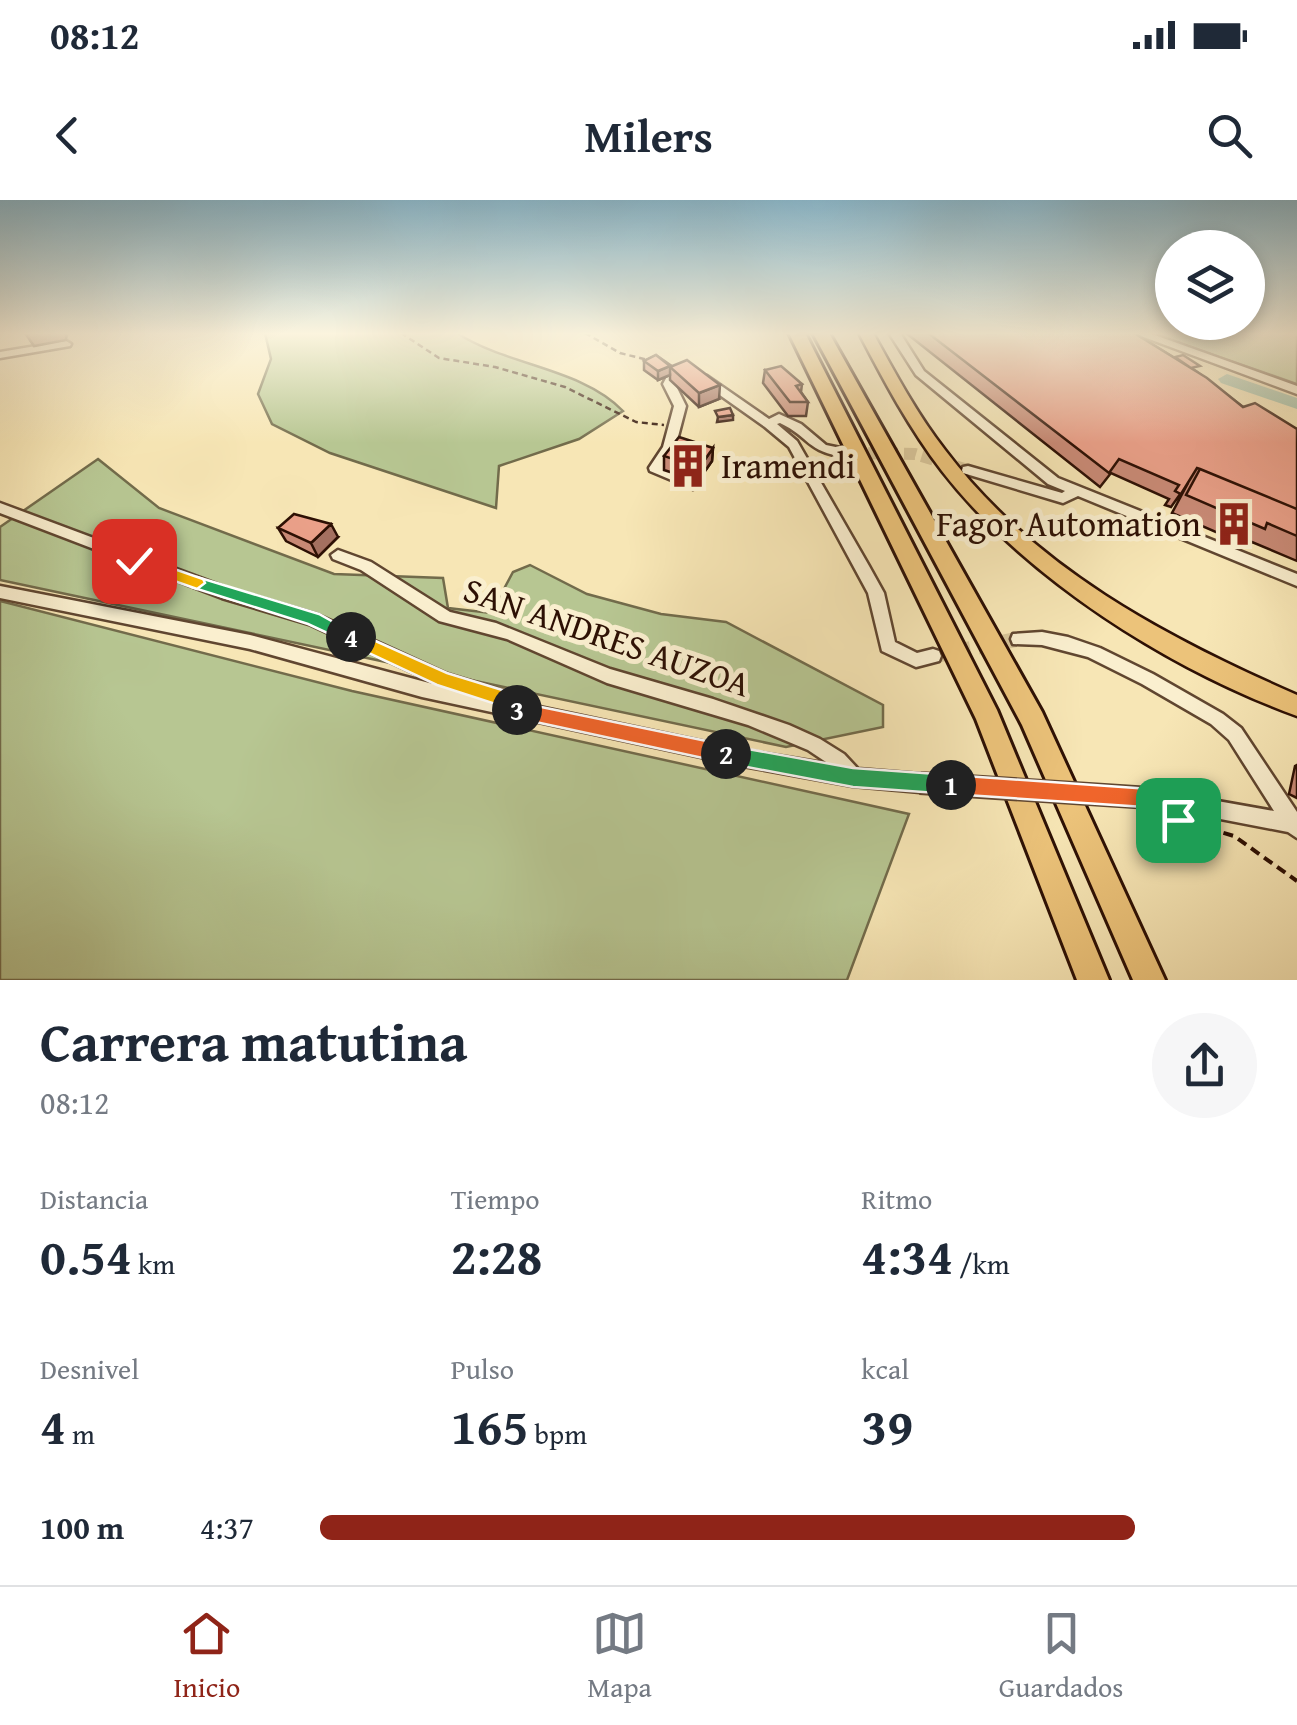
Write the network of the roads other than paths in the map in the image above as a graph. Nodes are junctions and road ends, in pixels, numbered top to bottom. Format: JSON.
{"nodes":[{"id":1,"x":815,"y":369,"type":"edge"},
{"id":2,"x":840,"y":369,"type":"edge"},
{"id":3,"x":886,"y":369,"type":"edge"},
{"id":4,"x":918,"y":369,"type":"edge"},
{"id":5,"x":1239,"y":369,"type":"edge"},
{"id":6,"x":1297,"y":390,"type":"edge"},
{"id":7,"x":769,"y":424,"type":"junction"},
{"id":8,"x":846,"y":453,"type":"tunnel mouth"},
{"id":9,"x":968,"y":470,"type":"tunnel mouth"},
{"id":10,"x":693,"y":484,"type":"dead end"},
{"id":11,"x":1073,"y":493,"type":"junction"},
{"id":12,"x":0,"y":508,"type":"edge"},
{"id":13,"x":338,"y":555,"type":"dead end"},
{"id":14,"x":1297,"y":580,"type":"edge"},
{"id":15,"x":0,"y":592,"type":"edge"},
{"id":16,"x":1019,"y":639,"type":"tunnel mouth"},
{"id":17,"x":933,"y":656,"type":"tunnel mouth"},
{"id":18,"x":1297,"y":706,"type":"edge"},
{"id":19,"x":517,"y":710,"type":"junction"},
{"id":20,"x":853,"y":778,"type":"junction"},
{"id":21,"x":1296,"y":826,"type":"edge"},
{"id":22,"x":1093,"y":980,"type":"edge"},
{"id":23,"x":1149,"y":980,"type":"edge"}],
"edges":[{"from":1,"to":22,"type":"highway"},
{"from":2,"to":23,"type":"highway"},
{"from":3,"to":18,"type":"main road"},
{"from":4,"to":11,"type":"street"},
{"from":5,"to":6,"type":"street"},
{"from":7,"to":8,"type":"street"},
{"from":7,"to":10,"type":"street"},
{"from":7,"to":17,"type":"street"},
{"from":9,"to":11,"type":"street"},
{"from":11,"to":14,"type":"street"},
{"from":12,"to":19,"type":"street","name":"SAN ANDRES AUZOA"},
{"from":13,"to":20,"type":"street","name":"SAN ANDRES AUZOA"},
{"from":15,"to":19,"type":"street","name":"SAN ANDRES AUZOA"},
{"from":16,"to":21,"type":"street","name":"SAN ANDRES AUZOA"},
{"from":19,"to":20,"type":"street","name":"SAN ANDRES AUZOA"},
{"from":20,"to":21,"type":"street","name":"SAN ANDRES AUZOA","bridge":true}]}
